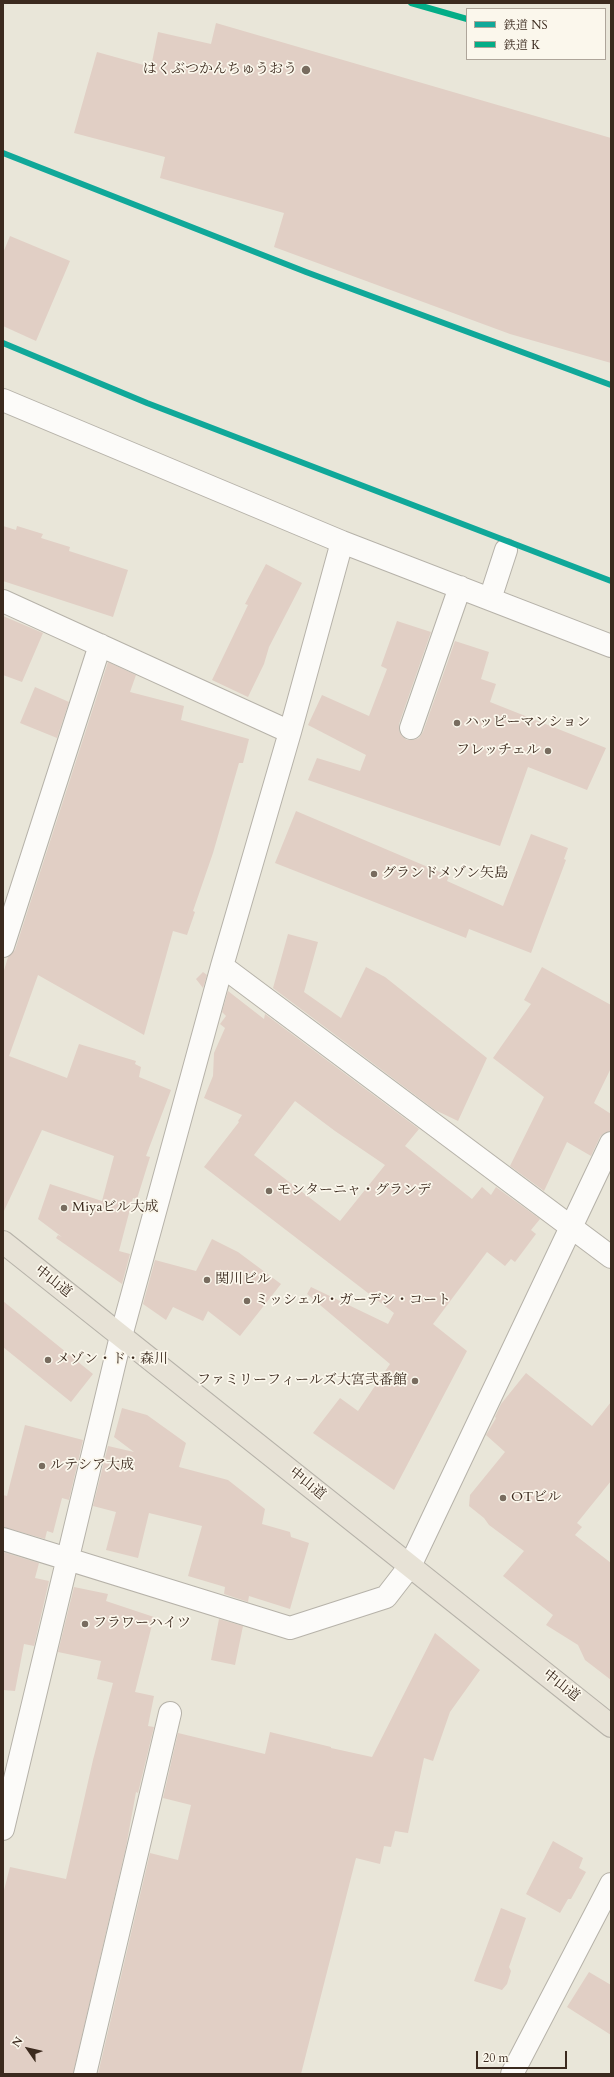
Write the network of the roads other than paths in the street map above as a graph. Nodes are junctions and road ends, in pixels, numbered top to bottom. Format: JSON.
{"nodes":[{"id":1,"x":3,"y":400,"type":"edge"},
{"id":2,"x":342,"y":542,"type":"junction"},
{"id":3,"x":506,"y":550,"type":"dead end"},
{"id":4,"x":460,"y":587,"type":"junction"},
{"id":5,"x":490,"y":599,"type":"junction"},
{"id":6,"x":3,"y":601,"type":"edge"},
{"id":7,"x":100,"y":645,"type":"junction"},
{"id":8,"x":611,"y":646,"type":"edge"},
{"id":9,"x":411,"y":728,"type":"dead end"},
{"id":10,"x":290,"y":732,"type":"junction"},
{"id":11,"x":3,"y":946,"type":"edge"},
{"id":12,"x":222,"y":966,"type":"junction"},
{"id":13,"x":611,"y":1143,"type":"edge"},
{"id":14,"x":571,"y":1228,"type":"junction"},
{"id":15,"x":3,"y":1242,"type":"edge"},
{"id":16,"x":611,"y":1257,"type":"edge"},
{"id":17,"x":121,"y":1336,"type":"junction"},
{"id":18,"x":3,"y":1539,"type":"edge"},
{"id":19,"x":68,"y":1560,"type":"junction"},
{"id":20,"x":410,"y":1566,"type":"junction"},
{"id":21,"x":170,"y":1713,"type":"dead end"},
{"id":22,"x":611,"y":1726,"type":"edge"},
{"id":23,"x":3,"y":1830,"type":"edge"},
{"id":24,"x":611,"y":1884,"type":"edge"},
{"id":25,"x":85,"y":2074,"type":"edge"},
{"id":26,"x":512,"y":2074,"type":"edge"}],
"edges":[{"from":1,"to":2,"type":"street"},
{"from":2,"to":4,"type":"street"},
{"from":2,"to":10,"type":"street"},
{"from":3,"to":5,"type":"street"},
{"from":4,"to":5,"type":"street"},
{"from":4,"to":9,"type":"street"},
{"from":5,"to":8,"type":"street"},
{"from":6,"to":7,"type":"street"},
{"from":7,"to":10,"type":"street"},
{"from":7,"to":11,"type":"street"},
{"from":10,"to":12,"type":"street"},
{"from":12,"to":14,"type":"street"},
{"from":12,"to":17,"type":"street"},
{"from":13,"to":14,"type":"street"},
{"from":14,"to":16,"type":"street"},
{"from":14,"to":20,"type":"street"},
{"from":15,"to":17,"type":"highway","name":"中山道"},
{"from":17,"to":19,"type":"street"},
{"from":17,"to":20,"type":"highway","name":"中山道"},
{"from":18,"to":19,"type":"street"},
{"from":19,"to":20,"type":"street"},
{"from":19,"to":23,"type":"street"},
{"from":20,"to":22,"type":"highway","name":"中山道"},
{"from":21,"to":25,"type":"street"},
{"from":24,"to":26,"type":"street"}]}
